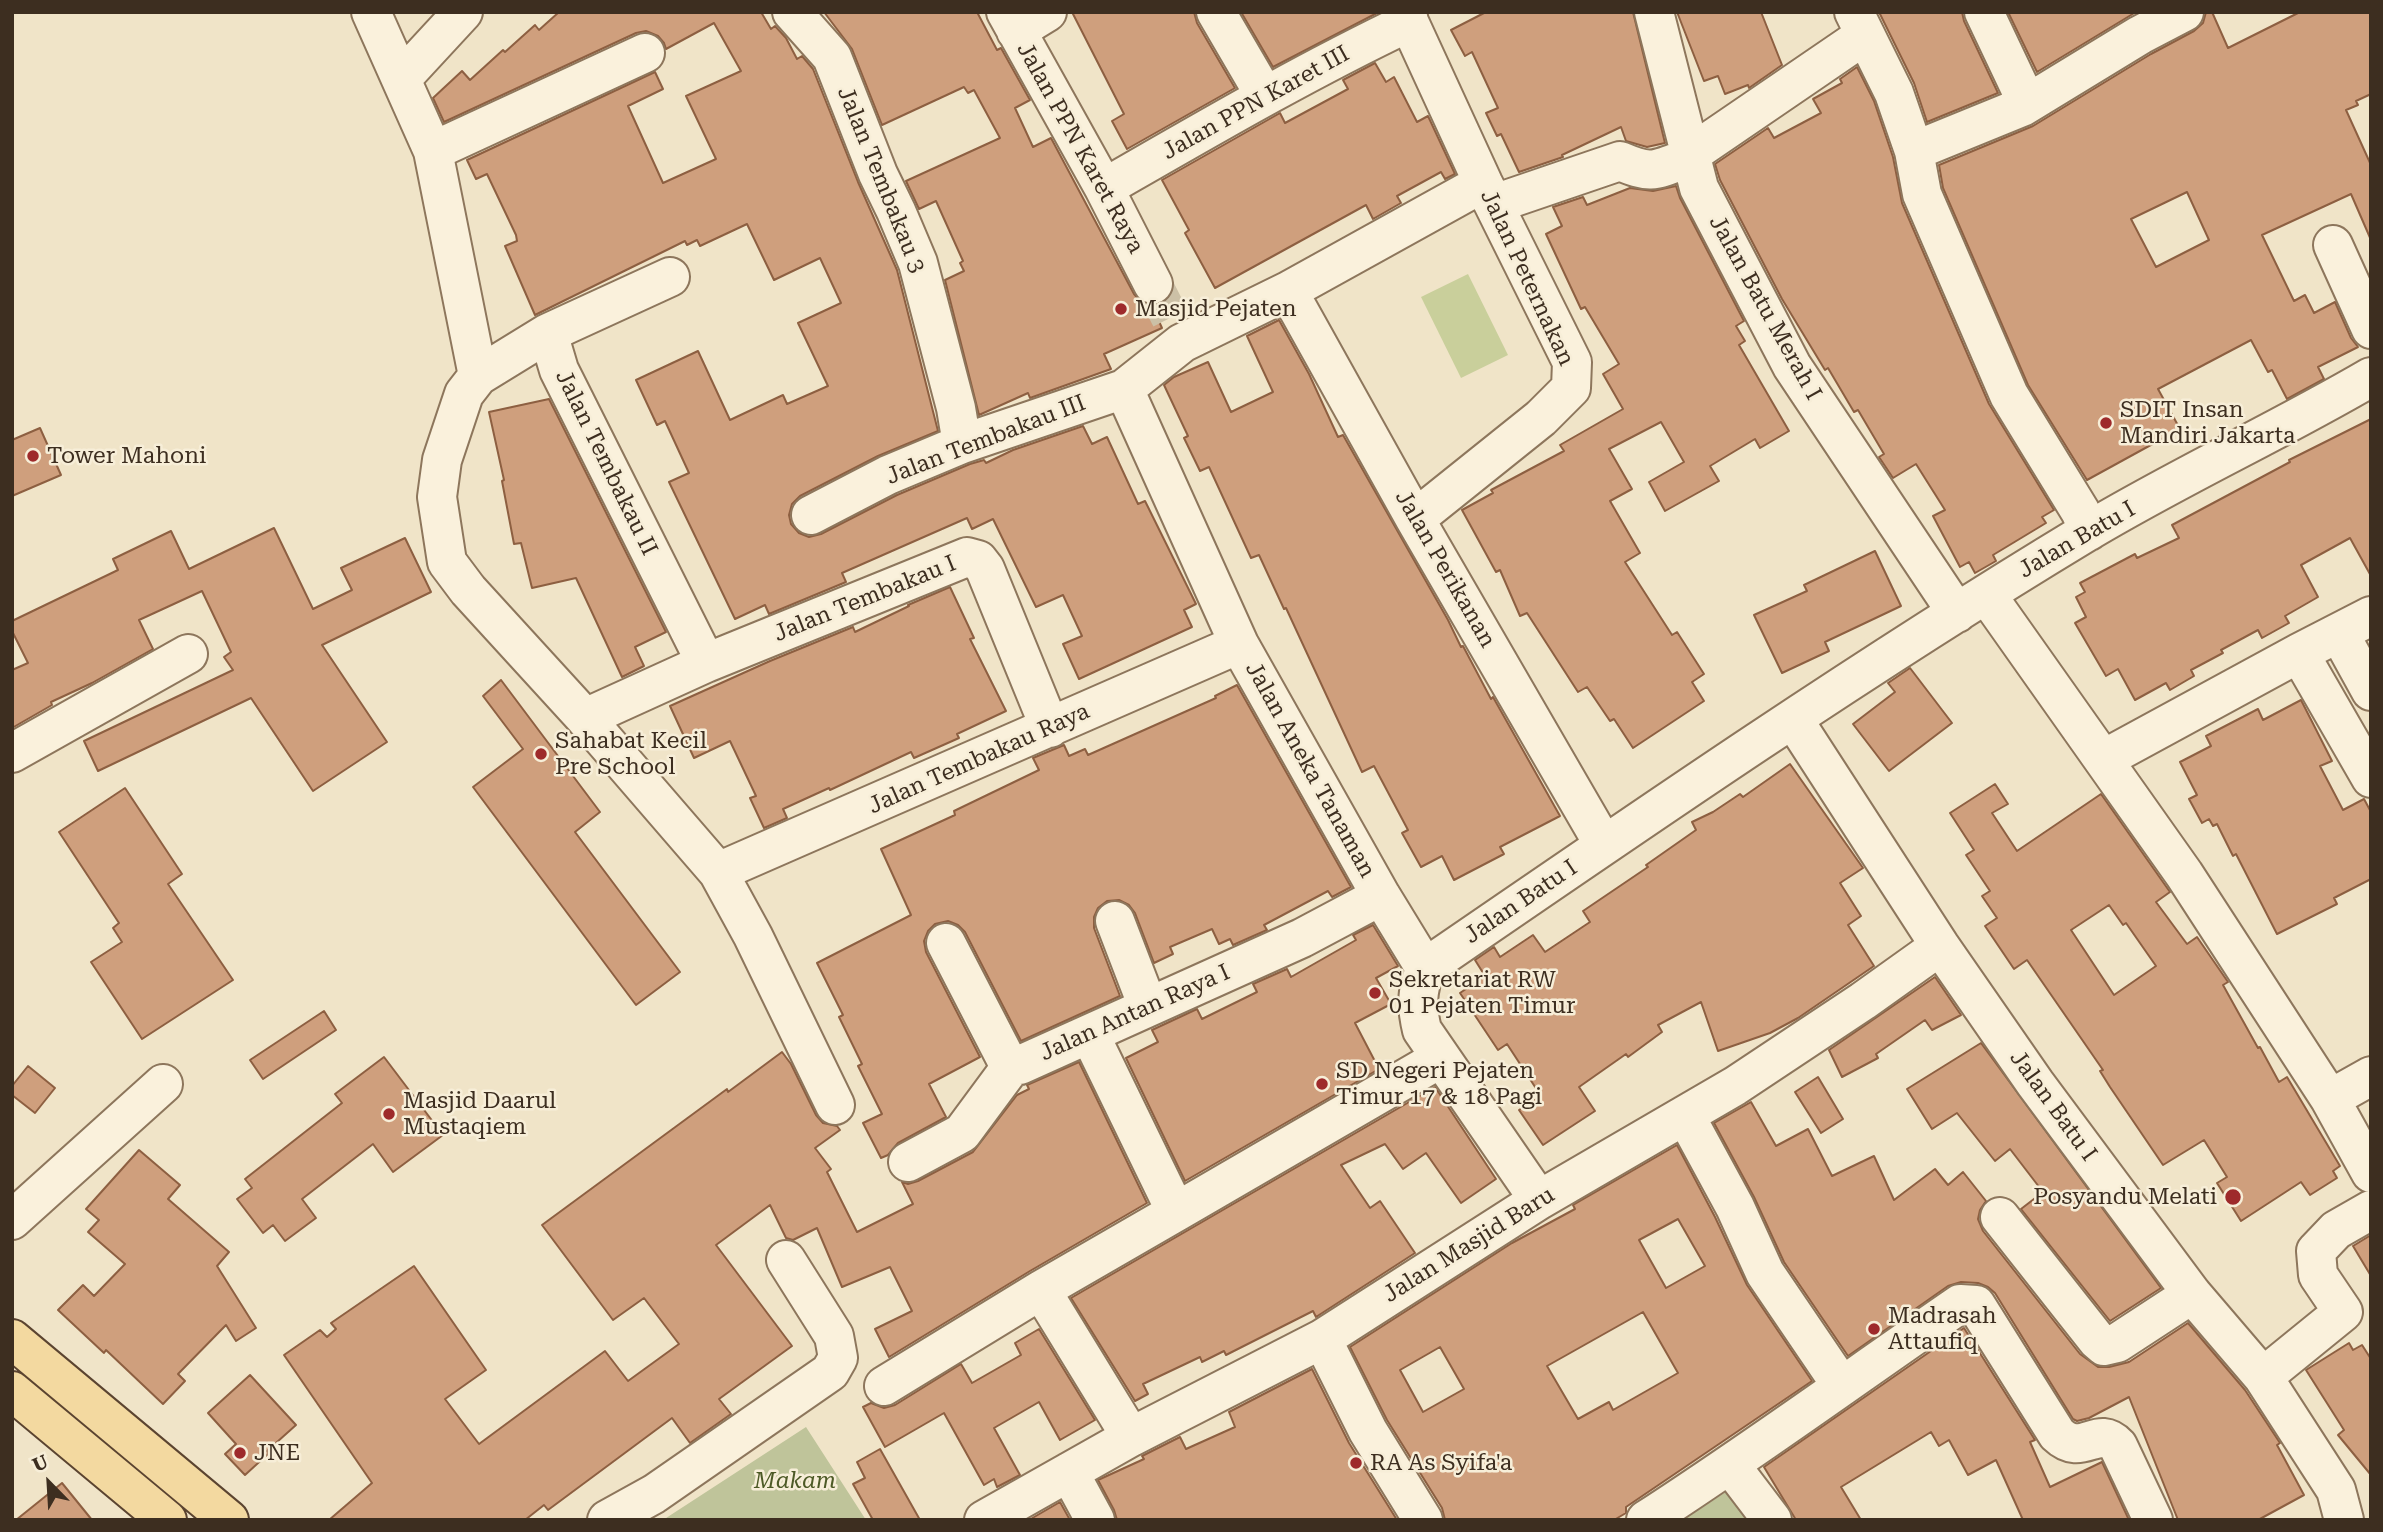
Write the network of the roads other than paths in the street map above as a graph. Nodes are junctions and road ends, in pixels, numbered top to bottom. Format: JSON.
{"nodes":[{"id":1,"x":372,"y":12,"type":"edge"},
{"id":2,"x":463,"y":12,"type":"edge"},
{"id":3,"x":792,"y":12,"type":"edge"},
{"id":4,"x":1216,"y":12,"type":"edge"},
{"id":5,"x":1654,"y":12,"type":"edge"},
{"id":6,"x":1984,"y":12,"type":"edge"},
{"id":7,"x":2184,"y":12,"type":"edge"},
{"id":8,"x":1408,"y":17,"type":"edge"},
{"id":9,"x":1023,"y":18,"type":"edge"},
{"id":10,"x":1860,"y":24,"type":"edge"},
{"id":11,"x":645,"y":53,"type":"dead end"},
{"id":12,"x":402,"y":78,"type":"junction"},
{"id":13,"x":1265,"y":96,"type":"junction"},
{"id":14,"x":2027,"y":103,"type":"junction"},
{"id":15,"x":433,"y":151,"type":"junction"},
{"id":16,"x":1914,"y":151,"type":"junction"},
{"id":17,"x":1691,"y":155,"type":"junction"},
{"id":18,"x":1104,"y":188,"type":"junction"},
{"id":19,"x":1488,"y":194,"type":"junction"},
{"id":20,"x":2333,"y":245,"type":"dead end"},
{"id":21,"x":670,"y":277,"type":"dead end"},
{"id":22,"x":1153,"y":284,"type":"tunnel mouth"},
{"id":23,"x":1288,"y":291,"type":"junction"},
{"id":24,"x":2371,"y":329,"type":"edge"},
{"id":25,"x":548,"y":333,"type":"junction"},
{"id":26,"x":478,"y":376,"type":"junction"},
{"id":27,"x":2371,"y":377,"type":"edge"},
{"id":28,"x":1124,"y":389,"type":"junction"},
{"id":29,"x":962,"y":444,"type":"junction"},
{"id":30,"x":811,"y":515,"type":"dead end"},
{"id":31,"x":1415,"y":519,"type":"junction"},
{"id":32,"x":2089,"y":531,"type":"junction"},
{"id":33,"x":1972,"y":603,"type":"junction"},
{"id":34,"x":2355,"y":625,"type":"edge"},
{"id":35,"x":1239,"y":644,"type":"junction"},
{"id":36,"x":2299,"y":653,"type":"junction"},
{"id":37,"x":188,"y":654,"type":"dead end"},
{"id":38,"x":706,"y":663,"type":"junction"},
{"id":39,"x":2371,"y":691,"type":"edge"},
{"id":40,"x":585,"y":718,"type":"junction"},
{"id":41,"x":1793,"y":719,"type":"junction"},
{"id":42,"x":1049,"y":728,"type":"junction"},
{"id":43,"x":12,"y":753,"type":"edge"},
{"id":44,"x":2104,"y":759,"type":"junction"},
{"id":45,"x":2371,"y":778,"type":"edge"},
{"id":46,"x":1604,"y":845,"type":"junction"},
{"id":47,"x":718,"y":872,"type":"junction"},
{"id":48,"x":1381,"y":896,"type":"junction"},
{"id":49,"x":1115,"y":921,"type":"dead end"},
{"id":50,"x":946,"y":943,"type":"dead end"},
{"id":51,"x":1940,"y":946,"type":"junction"},
{"id":52,"x":1425,"y":968,"type":"junction"},
{"id":53,"x":1148,"y":1007,"type":"junction"},
{"id":54,"x":1090,"y":1035,"type":"junction"},
{"id":55,"x":1441,"y":1058,"type":"junction"},
{"id":56,"x":1013,"y":1064,"type":"junction"},
{"id":57,"x":2371,"y":1076,"type":"edge"},
{"id":58,"x":163,"y":1084,"type":"dead end"},
{"id":59,"x":2330,"y":1099,"type":"junction"},
{"id":60,"x":835,"y":1105,"type":"dead end"},
{"id":61,"x":1685,"y":1115,"type":"junction"},
{"id":62,"x":908,"y":1162,"type":"dead end"},
{"id":63,"x":2371,"y":1173,"type":"edge"},
{"id":64,"x":1539,"y":1200,"type":"junction"},
{"id":65,"x":2371,"y":1210,"type":"edge"},
{"id":66,"x":1176,"y":1212,"type":"junction"},
{"id":67,"x":2000,"y":1217,"type":"dead end"},
{"id":68,"x":12,"y":1220,"type":"edge"},
{"id":69,"x":786,"y":1260,"type":"dead end"},
{"id":70,"x":1041,"y":1290,"type":"junction"},
{"id":71,"x":2192,"y":1294,"type":"junction"},
{"id":72,"x":12,"y":1339,"type":"edge"},
{"id":73,"x":1321,"y":1339,"type":"junction"},
{"id":74,"x":2263,"y":1377,"type":"junction"},
{"id":75,"x":1841,"y":1385,"type":"junction"},
{"id":76,"x":884,"y":1386,"type":"dead end"},
{"id":77,"x":12,"y":1391,"type":"edge"},
{"id":78,"x":1131,"y":1437,"type":"junction"},
{"id":79,"x":1731,"y":1466,"type":"junction"},
{"id":80,"x":1069,"y":1472,"type":"junction"},
{"id":81,"x":167,"y":1520,"type":"edge"},
{"id":82,"x":229,"y":1520,"type":"edge"},
{"id":83,"x":607,"y":1520,"type":"edge"},
{"id":84,"x":984,"y":1520,"type":"edge"},
{"id":85,"x":1095,"y":1520,"type":"edge"},
{"id":86,"x":1423,"y":1520,"type":"edge"},
{"id":87,"x":1646,"y":1520,"type":"edge"},
{"id":88,"x":1772,"y":1520,"type":"edge"},
{"id":89,"x":2153,"y":1520,"type":"edge"},
{"id":90,"x":2344,"y":1520,"type":"edge"}],
"edges":[{"from":1,"to":12,"type":"street"},
{"from":2,"to":12,"type":"street"},
{"from":3,"to":29,"type":"street","name":"Jalan Tembakau 3"},
{"from":4,"to":13,"type":"street"},
{"from":5,"to":17,"type":"street","name":"Jalan Batu Merah I"},
{"from":6,"to":14,"type":"street"},
{"from":7,"to":14,"type":"street"},
{"from":8,"to":13,"type":"street","name":"Jalan PPN Karet III"},
{"from":8,"to":19,"type":"street","name":"Jalan Peternakan"},
{"from":9,"to":18,"type":"street","name":"Jalan PPN Karet Raya"},
{"from":10,"to":16,"type":"street"},
{"from":10,"to":17,"type":"street"},
{"from":11,"to":15,"type":"street"},
{"from":12,"to":15,"type":"street"},
{"from":13,"to":18,"type":"street","name":"Jalan PPN Karet III"},
{"from":14,"to":16,"type":"street"},
{"from":15,"to":26,"type":"street"},
{"from":16,"to":32,"type":"street"},
{"from":17,"to":19,"type":"street"},
{"from":17,"to":33,"type":"street","name":"Jalan Batu Merah I"},
{"from":18,"to":22,"type":"street","name":"Jalan PPN Karet Raya"},
{"from":19,"to":23,"type":"street"},
{"from":19,"to":31,"type":"street","name":"Jalan Peternakan"},
{"from":20,"to":24,"type":"street"},
{"from":21,"to":25,"type":"street"},
{"from":23,"to":28,"type":"street"},
{"from":23,"to":31,"type":"street","name":"Jalan Perikanan"},
{"from":25,"to":26,"type":"street"},
{"from":25,"to":38,"type":"street","name":"Jalan Tembakau II"},
{"from":26,"to":40,"type":"street"},
{"from":27,"to":32,"type":"street","name":"Jalan Batu I"},
{"from":28,"to":29,"type":"street","name":"Jalan Tembakau III"},
{"from":28,"to":35,"type":"street","name":"Jalan Aneka Tanaman"},
{"from":29,"to":30,"type":"street","name":"Jalan Tembakau III"},
{"from":31,"to":46,"type":"street","name":"Jalan Perikanan"},
{"from":32,"to":33,"type":"street","name":"Jalan Batu I"},
{"from":33,"to":41,"type":"street","name":"Jalan Batu I"},
{"from":33,"to":44,"type":"street","name":"Jalan Batu Merah I"},
{"from":34,"to":36,"type":"street"},
{"from":34,"to":39,"type":"street"},
{"from":35,"to":42,"type":"street","name":"Jalan Tembakau Raya"},
{"from":35,"to":48,"type":"street","name":"Jalan Aneka Tanaman"},
{"from":36,"to":44,"type":"street"},
{"from":36,"to":45,"type":"street"},
{"from":37,"to":43,"type":"street"},
{"from":38,"to":40,"type":"street","name":"Jalan Tembakau I"},
{"from":38,"to":42,"type":"street","name":"Jalan Tembakau I"},
{"from":40,"to":47,"type":"street"},
{"from":41,"to":46,"type":"street","name":"Jalan Batu I"},
{"from":41,"to":51,"type":"street","name":"Jalan Batu I"},
{"from":42,"to":47,"type":"street","name":"Jalan Tembakau Raya"},
{"from":44,"to":59,"type":"street","name":"Jalan Batu Merah I"},
{"from":46,"to":52,"type":"street","name":"Jalan Batu I"},
{"from":47,"to":60,"type":"street"},
{"from":48,"to":52,"type":"street","name":"Jalan Aneka Tanaman"},
{"from":48,"to":53,"type":"street","name":"Jalan Antan Raya I"},
{"from":49,"to":53,"type":"street"},
{"from":50,"to":56,"type":"street","name":"Jalan Antan Raya I"},
{"from":51,"to":61,"type":"street","name":"Jalan Masjid Baru"},
{"from":51,"to":71,"type":"street","name":"Jalan Batu I"},
{"from":52,"to":55,"type":"street"},
{"from":53,"to":54,"type":"street","name":"Jalan Antan Raya I"},
{"from":54,"to":56,"type":"street","name":"Jalan Antan Raya I"},
{"from":54,"to":66,"type":"street"},
{"from":55,"to":64,"type":"street"},
{"from":55,"to":66,"type":"street"},
{"from":56,"to":62,"type":"street"},
{"from":57,"to":59,"type":"street"},
{"from":58,"to":68,"type":"street"},
{"from":59,"to":63,"type":"street","name":"Jalan Batu Merah I"},
{"from":61,"to":64,"type":"street","name":"Jalan Masjid Baru"},
{"from":61,"to":75,"type":"street"},
{"from":64,"to":73,"type":"street","name":"Jalan Masjid Baru"},
{"from":65,"to":74,"type":"street"},
{"from":66,"to":70,"type":"street"},
{"from":67,"to":71,"type":"street"},
{"from":69,"to":83,"type":"street"},
{"from":70,"to":76,"type":"street"},
{"from":70,"to":78,"type":"street"},
{"from":71,"to":74,"type":"street","name":"Jalan Batu I"},
{"from":72,"to":82,"type":"main road"},
{"from":73,"to":78,"type":"street","name":"Jalan Masjid Baru"},
{"from":73,"to":86,"type":"street"},
{"from":74,"to":90,"type":"street","name":"Jalan Batu I"},
{"from":75,"to":79,"type":"street"},
{"from":75,"to":89,"type":"street"},
{"from":77,"to":81,"type":"main road"},
{"from":78,"to":80,"type":"street","name":"Jalan Masjid Baru"},
{"from":79,"to":87,"type":"street"},
{"from":79,"to":88,"type":"street"},
{"from":80,"to":84,"type":"street","name":"Jalan Masjid Baru"},
{"from":80,"to":85,"type":"street"}]}
